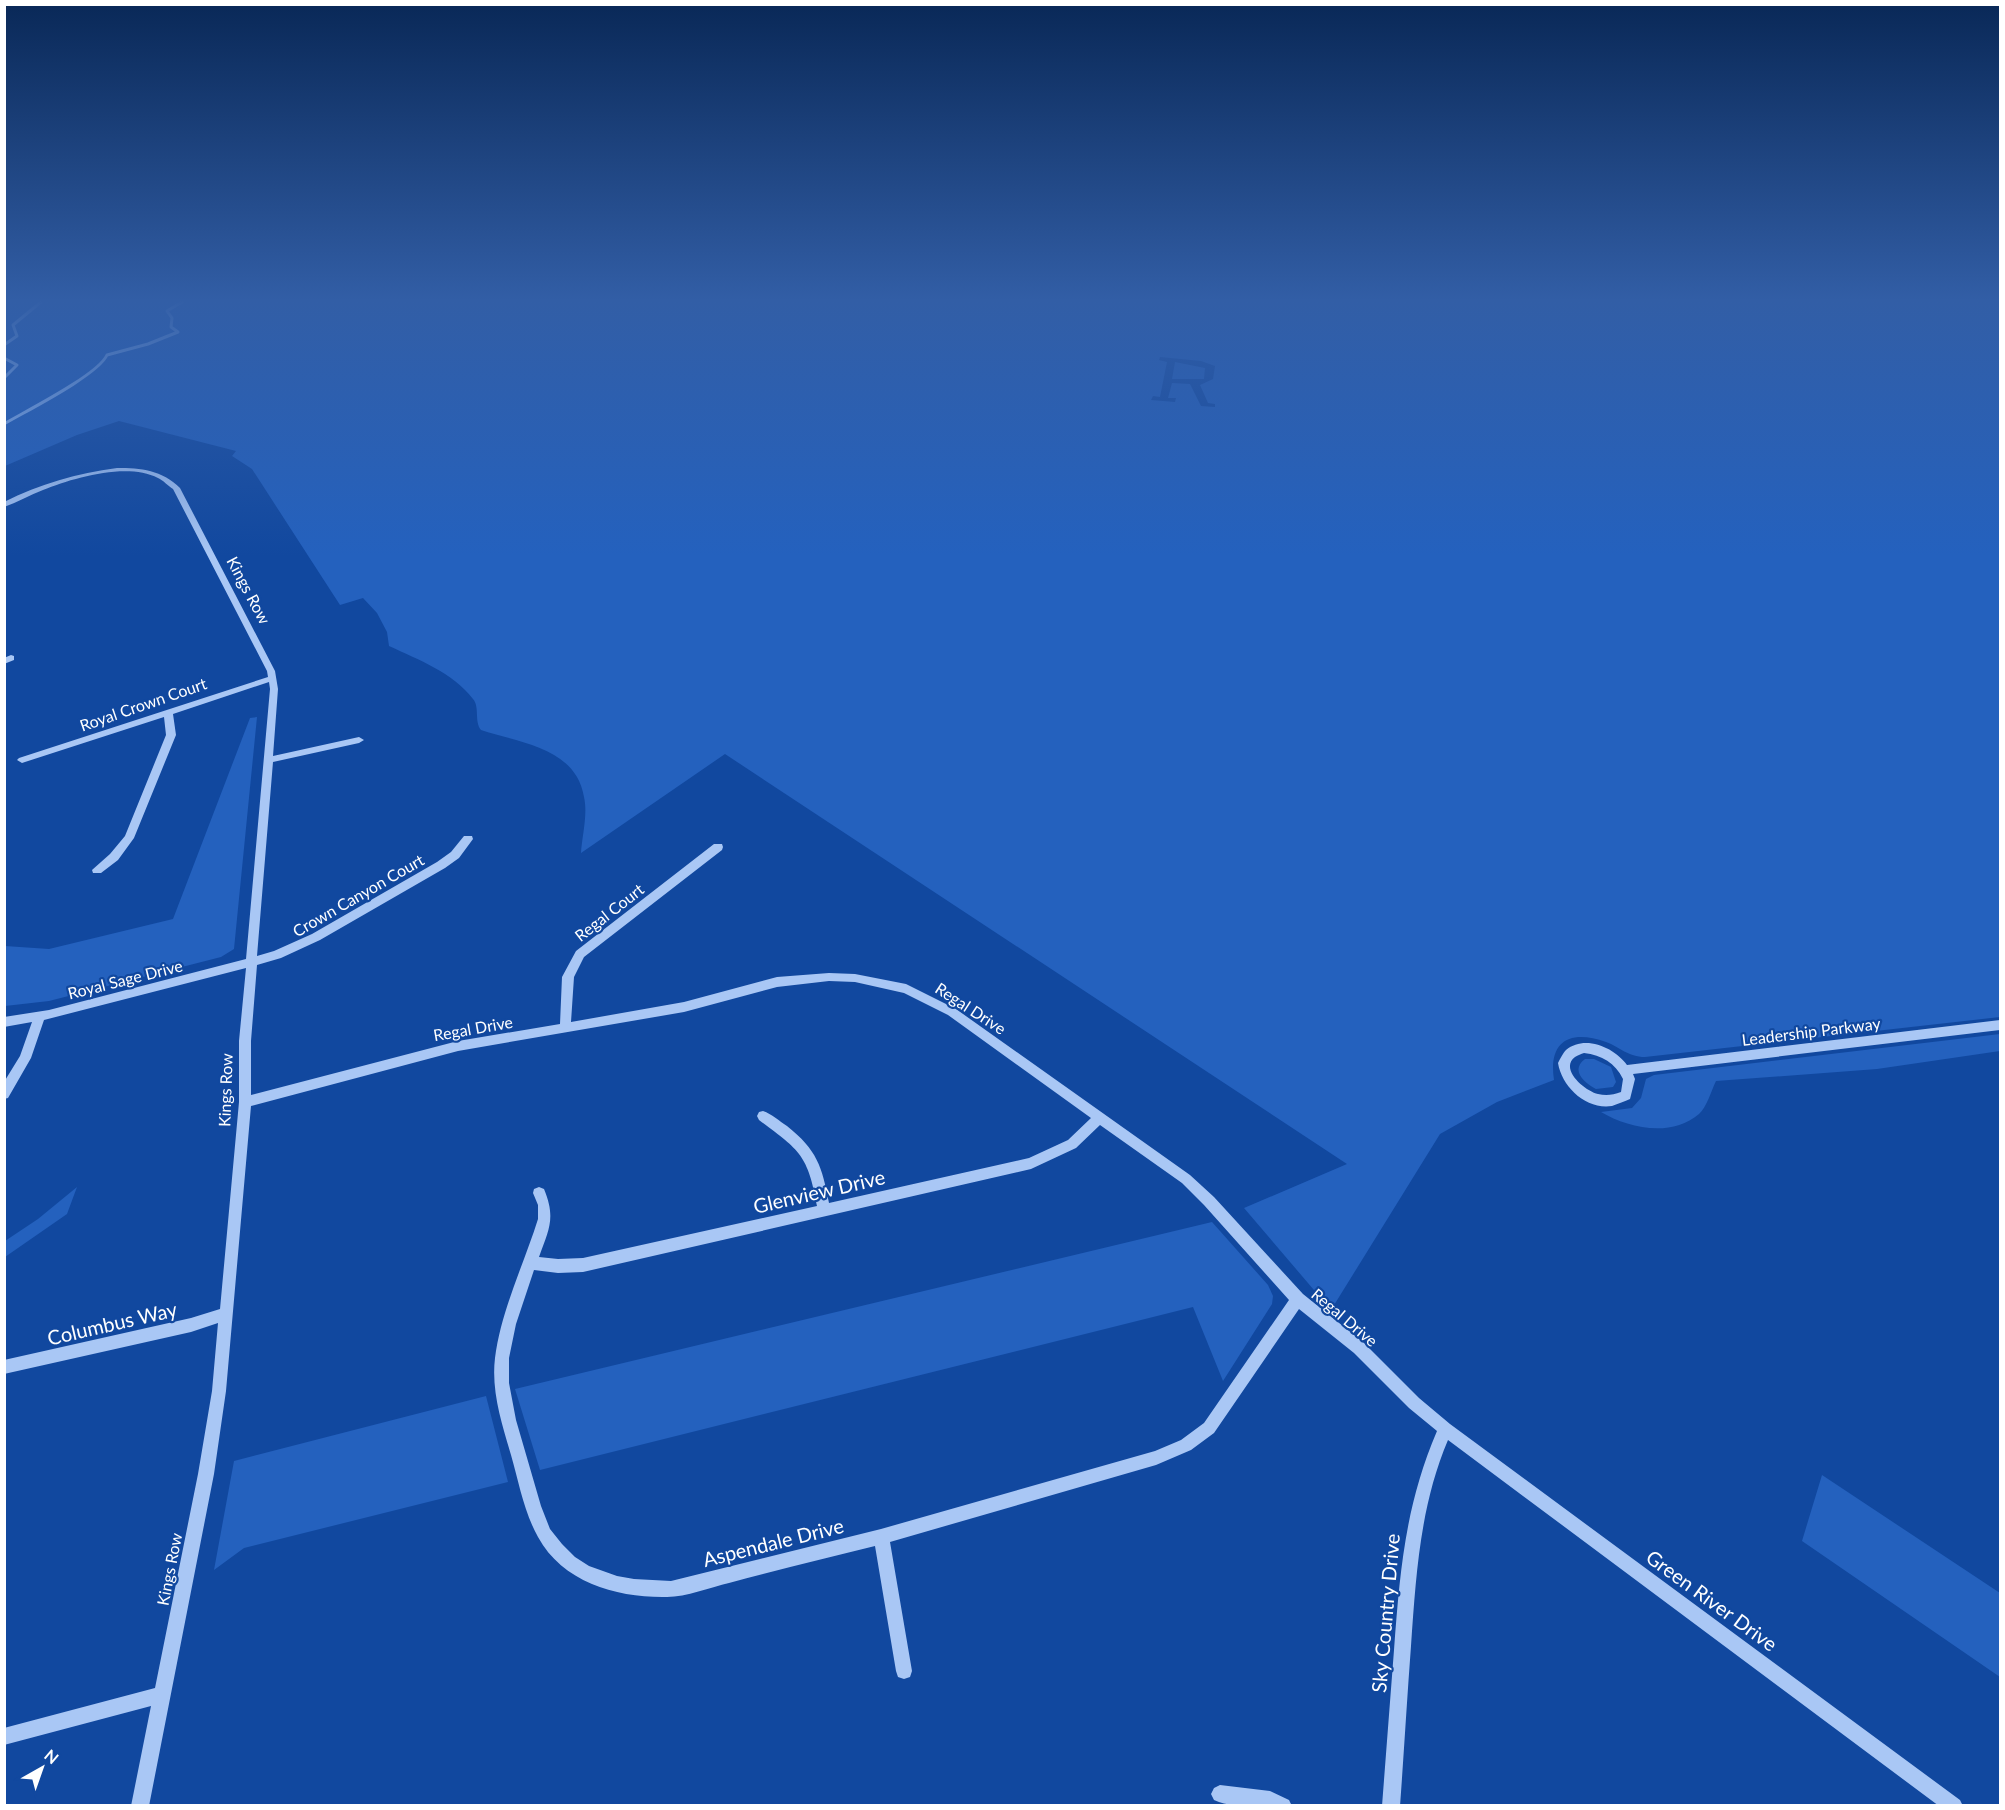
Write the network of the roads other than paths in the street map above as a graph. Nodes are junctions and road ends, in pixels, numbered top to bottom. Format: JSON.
{"nodes":[{"id":1,"x":4,"y":505,"type":"edge"},
{"id":2,"x":273,"y":678,"type":"junction"},
{"id":3,"x":168,"y":711,"type":"junction"},
{"id":4,"x":359,"y":740,"type":"dead end"},
{"id":5,"x":22,"y":760,"type":"dead end"},
{"id":6,"x":268,"y":760,"type":"junction"},
{"id":7,"x":468,"y":839,"type":"dead end"},
{"id":8,"x":718,"y":847,"type":"dead end"},
{"id":9,"x":97,"y":870,"type":"dead end"},
{"id":10,"x":253,"y":963,"type":"junction"},
{"id":11,"x":40,"y":1017,"type":"junction"},
{"id":12,"x":4,"y":1022,"type":"edge"},
{"id":13,"x":2001,"y":1025,"type":"edge"},
{"id":14,"x":565,"y":1028,"type":"junction"},
{"id":15,"x":1626,"y":1070,"type":"junction"},
{"id":16,"x":4,"y":1094,"type":"edge"},
{"id":17,"x":245,"y":1102,"type":"junction"},
{"id":18,"x":763,"y":1116,"type":"dead end"},
{"id":19,"x":1100,"y":1117,"type":"junction"},
{"id":20,"x":539,"y":1192,"type":"dead end"},
{"id":21,"x":824,"y":1209,"type":"junction"},
{"id":22,"x":532,"y":1263,"type":"junction"},
{"id":23,"x":1298,"y":1299,"type":"junction"},
{"id":24,"x":227,"y":1313,"type":"junction"},
{"id":25,"x":4,"y":1367,"type":"edge"},
{"id":26,"x":1445,"y":1429,"type":"junction"},
{"id":27,"x":881,"y":1537,"type":"junction"},
{"id":28,"x":904,"y":1671,"type":"dead end"},
{"id":29,"x":162,"y":1695,"type":"junction"},
{"id":30,"x":4,"y":1737,"type":"edge"},
{"id":31,"x":1220,"y":1794,"type":"dead end"},
{"id":32,"x":140,"y":1806,"type":"edge"},
{"id":33,"x":1283,"y":1806,"type":"edge"},
{"id":34,"x":1391,"y":1806,"type":"edge"},
{"id":35,"x":1954,"y":1806,"type":"edge"}],
"edges":[{"from":1,"to":2,"type":"street","name":"Kings Row"},
{"from":2,"to":3,"type":"street","name":"Royal Crown Court"},
{"from":2,"to":6,"type":"street","name":"Kings Row"},
{"from":3,"to":5,"type":"street","name":"Royal Crown Court"},
{"from":3,"to":9,"type":"street"},
{"from":4,"to":6,"type":"street"},
{"from":6,"to":10,"type":"street","name":"Kings Row"},
{"from":7,"to":10,"type":"street","name":"Crown Canyon Court"},
{"from":8,"to":14,"type":"street","name":"Regal Court"},
{"from":10,"to":11,"type":"street","name":"Royal Sage Drive"},
{"from":10,"to":17,"type":"street","name":"Kings Row"},
{"from":11,"to":12,"type":"street","name":"Royal Sage Drive"},
{"from":11,"to":16,"type":"street"},
{"from":13,"to":15,"type":"street","name":"Leadership Parkway"},
{"from":14,"to":17,"type":"street","name":"Regal Drive"},
{"from":14,"to":19,"type":"street","name":"Regal Drive"},
{"from":15,"to":15,"type":"street"},
{"from":17,"to":24,"type":"street","name":"Kings Row"},
{"from":18,"to":21,"type":"street"},
{"from":19,"to":21,"type":"street","name":"Glenview Drive"},
{"from":19,"to":23,"type":"street","name":"Regal Drive"},
{"from":20,"to":22,"type":"street","name":"Aspendale Drive"},
{"from":21,"to":22,"type":"street","name":"Glenview Drive"},
{"from":22,"to":27,"type":"street","name":"Aspendale Drive"},
{"from":23,"to":26,"type":"street","name":"Regal Drive"},
{"from":23,"to":27,"type":"street","name":"Aspendale Drive"},
{"from":24,"to":25,"type":"street","name":"Columbus Way"},
{"from":24,"to":29,"type":"street","name":"Kings Row"},
{"from":26,"to":34,"type":"street","name":"Sky Country Drive"},
{"from":26,"to":35,"type":"street","name":"Green River Drive"},
{"from":27,"to":28,"type":"street"},
{"from":29,"to":30,"type":"street"},
{"from":29,"to":32,"type":"street","name":"Kings Row"},
{"from":31,"to":33,"type":"street"}]}
